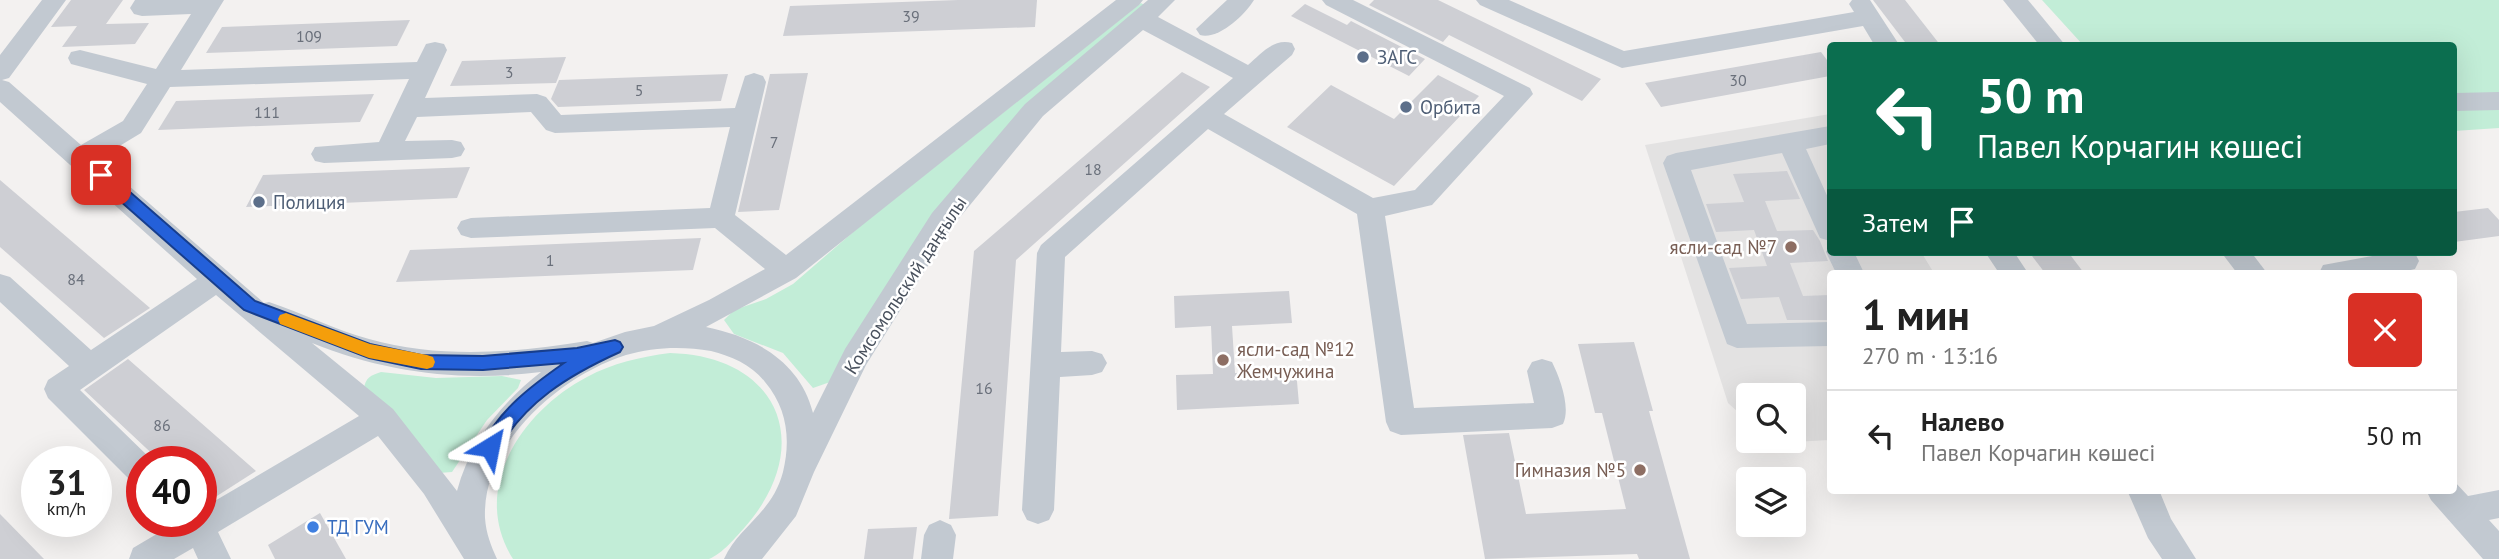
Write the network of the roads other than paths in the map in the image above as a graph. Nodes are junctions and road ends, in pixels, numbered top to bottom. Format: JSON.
{"nodes":[{"id":1,"x":54,"y":0,"type":"edge"},
{"id":2,"x":147,"y":0,"type":"edge"},
{"id":3,"x":1163,"y":0,"type":"edge"},
{"id":4,"x":1242,"y":0,"type":"edge"},
{"id":5,"x":1334,"y":0,"type":"edge"},
{"id":6,"x":1488,"y":0,"type":"edge"},
{"id":7,"x":2015,"y":0,"type":"edge"},
{"id":8,"x":210,"y":3,"type":"edge"},
{"id":9,"x":1124,"y":6,"type":"edge"},
{"id":10,"x":1865,"y":8,"type":"edge"},
{"id":11,"x":1208,"y":29,"type":"dead end"},
{"id":12,"x":1886,"y":42,"type":"edge"},
{"id":13,"x":2051,"y":42,"type":"edge"},
{"id":14,"x":1283,"y":49,"type":"dead end"},
{"id":15,"x":80,"y":58,"type":"dead end"},
{"id":16,"x":0,"y":72,"type":"edge"},
{"id":17,"x":1250,"y":77,"type":"junction"},
{"id":18,"x":162,"y":79,"type":"junction"},
{"id":19,"x":754,"y":82,"type":"dead end"},
{"id":20,"x":0,"y":88,"type":"edge"},
{"id":21,"x":2499,"y":101,"type":"edge"},
{"id":22,"x":2457,"y":102,"type":"edge"},
{"id":23,"x":408,"y":108,"type":"junction"},
{"id":24,"x":1206,"y":116,"type":"junction"},
{"id":25,"x":746,"y":117,"type":"junction"},
{"id":26,"x":1827,"y":136,"type":"edge"},
{"id":27,"x":1790,"y":142,"type":"junction"},
{"id":28,"x":452,"y":149,"type":"dead end"},
{"id":29,"x":388,"y":151,"type":"junction"},
{"id":30,"x":324,"y":154,"type":"dead end"},
{"id":31,"x":81,"y":157,"type":"junction"},
{"id":32,"x":1370,"y":209,"type":"junction"},
{"id":33,"x":721,"y":218,"type":"junction"},
{"id":34,"x":1827,"y":224,"type":"edge"},
{"id":35,"x":471,"y":228,"type":"dead end"},
{"id":36,"x":2238,"y":256,"type":"edge"},
{"id":37,"x":2405,"y":261,"type":"dead end"},
{"id":38,"x":786,"y":270,"type":"junction"},
{"id":39,"x":2250,"y":270,"type":"edge"},
{"id":40,"x":2351,"y":270,"type":"edge"},
{"id":41,"x":217,"y":280,"type":"junction"},
{"id":42,"x":0,"y":285,"type":"edge"},
{"id":43,"x":250,"y":306,"type":"junction"},
{"id":44,"x":1827,"y":334,"type":"edge"},
{"id":45,"x":651,"y":338,"type":"junction"},
{"id":46,"x":615,"y":347,"type":"junction"},
{"id":47,"x":1091,"y":363,"type":"dead end"},
{"id":48,"x":1045,"y":365,"type":"junction"},
{"id":49,"x":90,"y":367,"type":"junction"},
{"id":50,"x":1542,"y":371,"type":"dead end"},
{"id":51,"x":382,"y":418,"type":"junction"},
{"id":52,"x":126,"y":455,"type":"edge"},
{"id":53,"x":793,"y":488,"type":"junction"},
{"id":54,"x":2145,"y":494,"type":"edge"},
{"id":55,"x":2452,"y":501,"type":"edge"},
{"id":56,"x":2499,"y":504,"type":"edge"},
{"id":57,"x":1038,"y":510,"type":"dead end"},
{"id":58,"x":217,"y":512,"type":"edge"},
{"id":59,"x":177,"y":537,"type":"edge"},
{"id":60,"x":203,"y":537,"type":"edge"},
{"id":61,"x":477,"y":552,"type":"edge"},
{"id":62,"x":2499,"y":554,"type":"edge"},
{"id":63,"x":145,"y":559,"type":"edge"},
{"id":64,"x":215,"y":559,"type":"edge"},
{"id":65,"x":740,"y":559,"type":"edge"},
{"id":66,"x":775,"y":559,"type":"edge"},
{"id":67,"x":2180,"y":559,"type":"edge"}],
"edges":[{"from":1,"to":16,"type":"street"},
{"from":2,"to":8,"type":"street"},
{"from":3,"to":9,"type":"street","name":"Комсомольский даңғылы"},
{"from":4,"to":11,"type":"street"},
{"from":5,"to":32,"type":"street"},
{"from":6,"to":10,"type":"street"},
{"from":7,"to":13,"type":"street"},
{"from":8,"to":18,"type":"street"},
{"from":9,"to":17,"type":"street"},
{"from":9,"to":38,"type":"street","name":"Комсомольский даңғылы"},
{"from":9,"to":53,"type":"street","name":"Комсомольский даңғылы"},
{"from":10,"to":12,"type":"street"},
{"from":14,"to":17,"type":"street"},
{"from":15,"to":18,"type":"street"},
{"from":17,"to":24,"type":"street"},
{"from":18,"to":23,"type":"street"},
{"from":18,"to":31,"type":"street"},
{"from":19,"to":25,"type":"street"},
{"from":20,"to":31,"type":"street"},
{"from":21,"to":22,"type":"street"},
{"from":23,"to":25,"type":"street"},
{"from":23,"to":29,"type":"street"},
{"from":24,"to":32,"type":"street"},
{"from":24,"to":48,"type":"street"},
{"from":25,"to":33,"type":"street"},
{"from":26,"to":27,"type":"street"},
{"from":27,"to":34,"type":"street"},
{"from":27,"to":44,"type":"street"},
{"from":28,"to":29,"type":"street"},
{"from":29,"to":30,"type":"street"},
{"from":31,"to":41,"type":"street"},
{"from":32,"to":50,"type":"street"},
{"from":33,"to":35,"type":"street"},
{"from":33,"to":38,"type":"street"},
{"from":36,"to":39,"type":"street"},
{"from":37,"to":40,"type":"street"},
{"from":38,"to":45,"type":"street","name":"Комсомольский даңғылы"},
{"from":41,"to":43,"type":"street"},
{"from":41,"to":49,"type":"street"},
{"from":42,"to":49,"type":"street"},
{"from":43,"to":46,"type":"street"},
{"from":43,"to":51,"type":"street"},
{"from":45,"to":46,"type":"street"},
{"from":45,"to":53,"type":"street"},
{"from":46,"to":61,"type":"street"},
{"from":47,"to":48,"type":"street"},
{"from":48,"to":57,"type":"street"},
{"from":49,"to":52,"type":"street"},
{"from":51,"to":58,"type":"street"},
{"from":51,"to":61,"type":"street"},
{"from":53,"to":65,"type":"street"},
{"from":53,"to":66,"type":"street"},
{"from":54,"to":67,"type":"street"},
{"from":55,"to":56,"type":"street"},
{"from":55,"to":62,"type":"street"},
{"from":59,"to":63,"type":"street"},
{"from":60,"to":64,"type":"street"}]}
